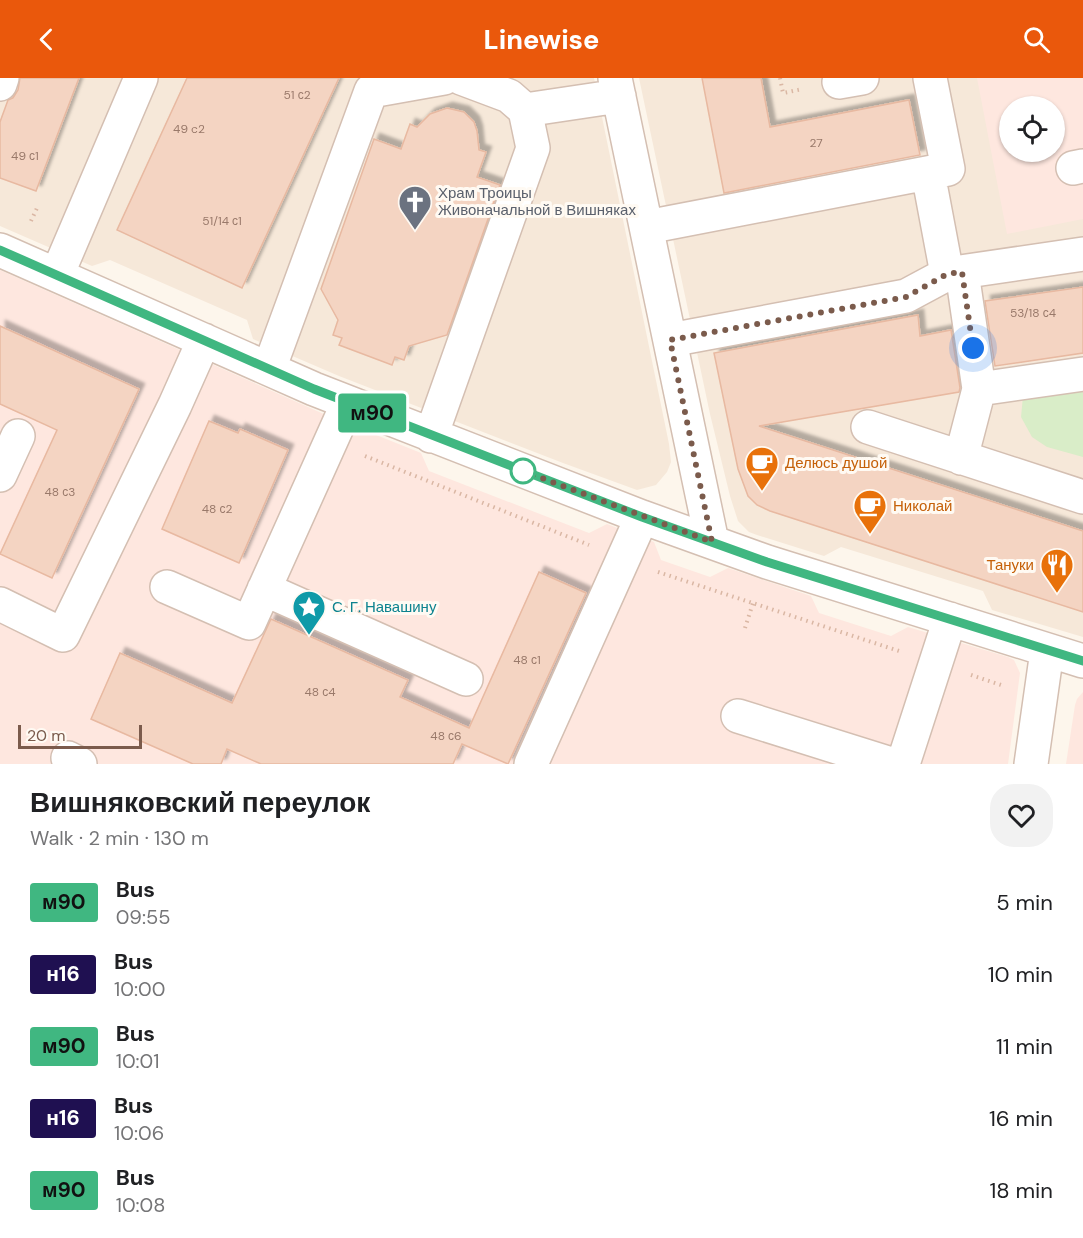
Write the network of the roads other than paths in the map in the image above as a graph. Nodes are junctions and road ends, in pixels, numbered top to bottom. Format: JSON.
{"nodes":[{"id":1,"x":2,"y":78,"type":"edge"},
{"id":2,"x":141,"y":78,"type":"edge"},
{"id":3,"x":444,"y":78,"type":"edge"},
{"id":4,"x":461,"y":78,"type":"edge"},
{"id":5,"x":930,"y":78,"type":"edge"},
{"id":6,"x":0,"y":84,"type":"edge"},
{"id":7,"x":617,"y":87,"type":"edge"},
{"id":8,"x":525,"y":110,"type":"junction"},
{"id":9,"x":928,"y":173,"type":"junction"},
{"id":10,"x":647,"y":227,"type":"junction"},
{"id":11,"x":0,"y":250,"type":"edge"},
{"id":12,"x":1083,"y":254,"type":"edge"},
{"id":13,"x":955,"y":273,"type":"junction"},
{"id":14,"x":57,"y":275,"type":"junction"},
{"id":15,"x":204,"y":340,"type":"junction"},
{"id":16,"x":670,"y":340,"type":"junction"},
{"id":17,"x":269,"y":369,"type":"junction"},
{"id":18,"x":1083,"y":374,"type":"edge"},
{"id":19,"x":979,"y":389,"type":"junction"},
{"id":20,"x":348,"y":403,"type":"junction"},
{"id":21,"x":868,"y":427,"type":"dead end"},
{"id":22,"x":18,"y":436,"type":"dead end"},
{"id":23,"x":431,"y":436,"type":"junction"},
{"id":24,"x":961,"y":458,"type":"junction"},
{"id":25,"x":0,"y":475,"type":"edge"},
{"id":26,"x":1083,"y":497,"type":"edge"},
{"id":27,"x":642,"y":517,"type":"junction"},
{"id":28,"x":712,"y":542,"type":"junction"},
{"id":29,"x":166,"y":587,"type":"dead end"},
{"id":30,"x":264,"y":589,"type":"junction"},
{"id":31,"x":0,"y":604,"type":"edge"},
{"id":32,"x":950,"y":619,"type":"junction"},
{"id":33,"x":1047,"y":651,"type":"junction"},
{"id":34,"x":1083,"y":661,"type":"edge"},
{"id":35,"x":466,"y":679,"type":"dead end"},
{"id":36,"x":738,"y":716,"type":"dead end"},
{"id":37,"x":531,"y":764,"type":"edge"},
{"id":38,"x":891,"y":764,"type":"edge"},
{"id":39,"x":903,"y":764,"type":"edge"},
{"id":40,"x":1031,"y":764,"type":"edge"}],
"edges":[{"from":1,"to":6,"type":"street"},
{"from":2,"to":14,"type":"street"},
{"from":3,"to":17,"type":"street"},
{"from":4,"to":8,"type":"street"},
{"from":5,"to":9,"type":"street"},
{"from":7,"to":8,"type":"street"},
{"from":7,"to":10,"type":"street"},
{"from":8,"to":23,"type":"street"},
{"from":9,"to":10,"type":"street"},
{"from":9,"to":13,"type":"street"},
{"from":10,"to":16,"type":"street"},
{"from":11,"to":14,"type":"street"},
{"from":12,"to":13,"type":"street"},
{"from":13,"to":16,"type":"street"},
{"from":13,"to":19,"type":"street"},
{"from":14,"to":15,"type":"street"},
{"from":15,"to":17,"type":"street"},
{"from":15,"to":31,"type":"street"},
{"from":16,"to":28,"type":"street"},
{"from":17,"to":20,"type":"street"},
{"from":18,"to":19,"type":"street"},
{"from":19,"to":24,"type":"street"},
{"from":20,"to":23,"type":"street"},
{"from":20,"to":30,"type":"street"},
{"from":21,"to":24,"type":"street"},
{"from":22,"to":25,"type":"street"},
{"from":23,"to":27,"type":"street"},
{"from":24,"to":26,"type":"street"},
{"from":27,"to":28,"type":"street"},
{"from":27,"to":37,"type":"street"},
{"from":28,"to":32,"type":"street"},
{"from":29,"to":30,"type":"street"},
{"from":30,"to":35,"type":"street"},
{"from":32,"to":33,"type":"street"},
{"from":32,"to":39,"type":"street"},
{"from":33,"to":34,"type":"street"},
{"from":33,"to":40,"type":"street"},
{"from":36,"to":38,"type":"street"}]}
